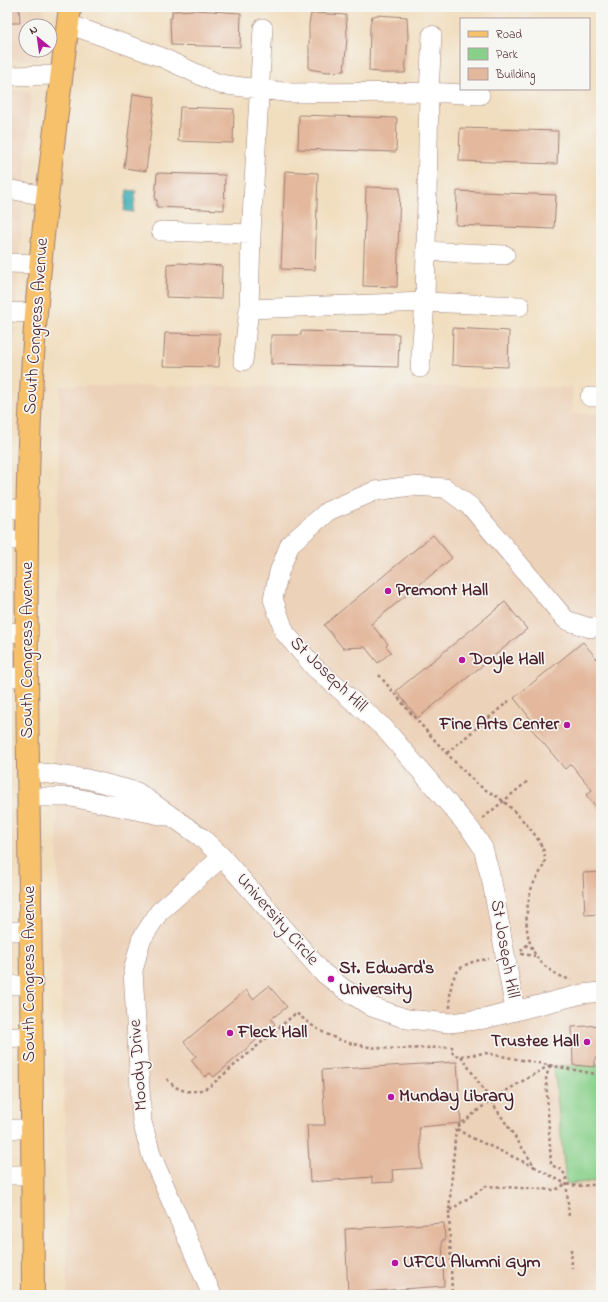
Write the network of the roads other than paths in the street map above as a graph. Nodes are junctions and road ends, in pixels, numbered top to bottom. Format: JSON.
{"nodes":[{"id":1,"x":69,"y":15,"type":"edge"},
{"id":2,"x":263,"y":28,"type":"dead end"},
{"id":3,"x":432,"y":35,"type":"dead end"},
{"id":4,"x":60,"y":75,"type":"junction"},
{"id":5,"x":7,"y":76,"type":"edge"},
{"id":6,"x":260,"y":89,"type":"junction"},
{"id":7,"x":429,"y":92,"type":"junction"},
{"id":8,"x":480,"y":95,"type":"dead end"},
{"id":9,"x":7,"y":189,"type":"edge"},
{"id":10,"x":47,"y":196,"type":"junction"},
{"id":11,"x":161,"y":231,"type":"dead end"},
{"id":12,"x":251,"y":234,"type":"junction"},
{"id":13,"x":426,"y":251,"type":"junction"},
{"id":14,"x":505,"y":255,"type":"dead end"},
{"id":15,"x":7,"y":263,"type":"edge"},
{"id":16,"x":40,"y":264,"type":"junction"},
{"id":17,"x":425,"y":302,"type":"junction"},
{"id":18,"x":520,"y":306,"type":"dead end"},
{"id":19,"x":249,"y":309,"type":"junction"},
{"id":20,"x":7,"y":312,"type":"edge"},
{"id":21,"x":36,"y":312,"type":"junction"},
{"id":22,"x":243,"y":360,"type":"dead end"},
{"id":23,"x":420,"y":368,"type":"dead end"},
{"id":24,"x":18,"y":509,"type":"edge"},
{"id":25,"x":17,"y":540,"type":"edge"},
{"id":26,"x":601,"y":626,"type":"edge"},
{"id":27,"x":17,"y":632,"type":"edge"},
{"id":28,"x":17,"y":677,"type":"edge"},
{"id":29,"x":28,"y":771,"type":"junction"},
{"id":30,"x":29,"y":797,"type":"junction"},
{"id":31,"x":171,"y":817,"type":"junction"},
{"id":32,"x":222,"y":857,"type":"junction"},
{"id":33,"x":7,"y":931,"type":"edge"},
{"id":34,"x":30,"y":931,"type":"junction"},
{"id":35,"x":7,"y":985,"type":"edge"},
{"id":36,"x":30,"y":985,"type":"junction"},
{"id":37,"x":601,"y":992,"type":"edge"},
{"id":38,"x":515,"y":1010,"type":"junction"},
{"id":39,"x":31,"y":1036,"type":"junction"},
{"id":40,"x":7,"y":1038,"type":"edge"},
{"id":41,"x":7,"y":1129,"type":"edge"},
{"id":42,"x":32,"y":1129,"type":"junction"},
{"id":43,"x":7,"y":1174,"type":"edge"},
{"id":44,"x":32,"y":1175,"type":"junction"},
{"id":45,"x":33,"y":1295,"type":"edge"},
{"id":46,"x":212,"y":1295,"type":"edge"}],
"edges":[{"from":1,"to":4,"type":"main road","name":"South Congress Avenue"},
{"from":1,"to":6,"type":"street"},
{"from":2,"to":6,"type":"street"},
{"from":3,"to":7,"type":"street"},
{"from":4,"to":5,"type":"street"},
{"from":4,"to":10,"type":"main road","name":"South Congress Avenue"},
{"from":6,"to":7,"type":"street"},
{"from":6,"to":12,"type":"street"},
{"from":7,"to":8,"type":"street"},
{"from":7,"to":13,"type":"street"},
{"from":9,"to":10,"type":"street"},
{"from":10,"to":16,"type":"main road","name":"South Congress Avenue"},
{"from":11,"to":12,"type":"street"},
{"from":12,"to":19,"type":"street"},
{"from":13,"to":14,"type":"street"},
{"from":13,"to":17,"type":"street"},
{"from":15,"to":16,"type":"street"},
{"from":16,"to":21,"type":"main road","name":"South Congress Avenue"},
{"from":17,"to":18,"type":"street"},
{"from":17,"to":19,"type":"street"},
{"from":17,"to":23,"type":"street"},
{"from":19,"to":22,"type":"street"},
{"from":20,"to":21,"type":"street"},
{"from":21,"to":24,"type":"main road","name":"South Congress Avenue"},
{"from":24,"to":25,"type":"main road","name":"South Congress Avenue"},
{"from":25,"to":27,"type":"main road","name":"South Congress Avenue"},
{"from":26,"to":38,"type":"street","name":"St Joseph Hill"},
{"from":27,"to":28,"type":"main road","name":"South Congress Avenue"},
{"from":28,"to":29,"type":"main road","name":"South Congress Avenue"},
{"from":29,"to":30,"type":"main road","name":"South Congress Avenue"},
{"from":29,"to":31,"type":"street","name":"University Circle"},
{"from":30,"to":31,"type":"street","name":"University Circle"},
{"from":30,"to":34,"type":"main road","name":"South Congress Avenue"},
{"from":31,"to":32,"type":"street","name":"University Circle"},
{"from":32,"to":38,"type":"street","name":"University Circle"},
{"from":32,"to":46,"type":"street","name":"Moody Drive"},
{"from":33,"to":34,"type":"street"},
{"from":34,"to":36,"type":"main road","name":"South Congress Avenue"},
{"from":35,"to":36,"type":"street"},
{"from":36,"to":39,"type":"main road","name":"South Congress Avenue"},
{"from":37,"to":38,"type":"street","name":"University Circle"},
{"from":39,"to":40,"type":"street"},
{"from":39,"to":42,"type":"main road","name":"South Congress Avenue"},
{"from":41,"to":42,"type":"street"},
{"from":42,"to":44,"type":"main road","name":"South Congress Avenue"},
{"from":43,"to":44,"type":"street"},
{"from":44,"to":45,"type":"main road","name":"South Congress Avenue"}]}
